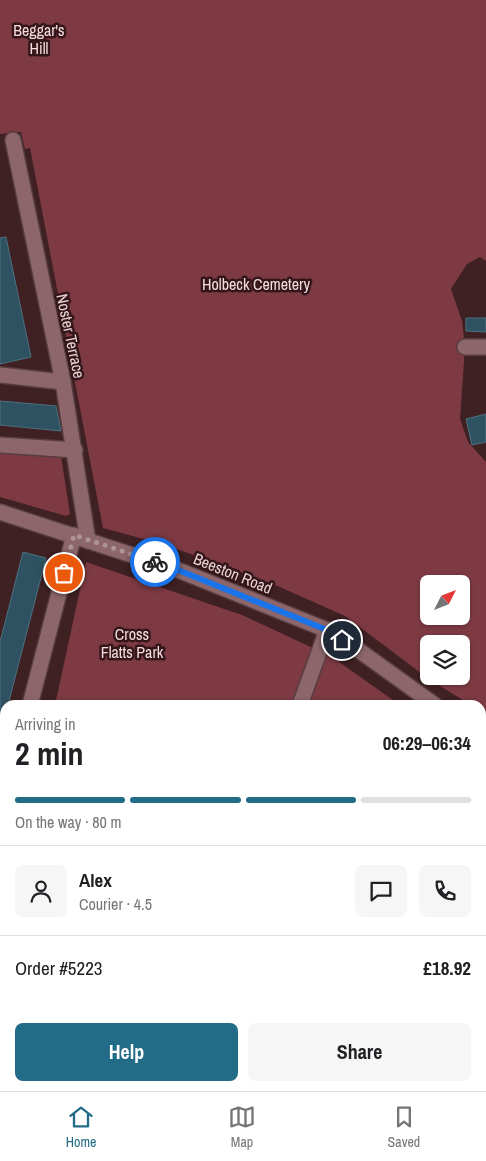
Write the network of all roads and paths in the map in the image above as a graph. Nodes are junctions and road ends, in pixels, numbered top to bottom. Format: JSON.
{"nodes":[{"id":1,"x":13,"y":140,"type":"dead end"},
{"id":2,"x":465,"y":347,"type":"dead end"},
{"id":3,"x":486,"y":347,"type":"edge"},
{"id":4,"x":0,"y":375,"type":"edge"},
{"id":5,"x":63,"y":382,"type":"junction"},
{"id":6,"x":0,"y":445,"type":"edge"},
{"id":7,"x":75,"y":450,"type":"junction"},
{"id":8,"x":0,"y":512,"type":"edge"},
{"id":9,"x":74,"y":535,"type":"junction"},
{"id":10,"x":88,"y":541,"type":"junction"},
{"id":11,"x":327,"y":630,"type":"junction"},
{"id":12,"x":31,"y":700,"type":"edge"},
{"id":13,"x":302,"y":700,"type":"edge"},
{"id":14,"x":428,"y":700,"type":"edge"}],
"edges":[{"from":1,"to":5,"type":"street","name":"Noster Terrace"},
{"from":2,"to":3,"type":"street"},
{"from":4,"to":5,"type":"street"},
{"from":5,"to":7,"type":"street","name":"Noster Terrace"},
{"from":6,"to":7,"type":"street"},
{"from":7,"to":10,"type":"street","name":"Noster Terrace"},
{"from":8,"to":9,"type":"street","name":"Beeston Road"},
{"from":9,"to":10,"type":"street","name":"Beeston Road"},
{"from":9,"to":12,"type":"street"},
{"from":10,"to":11,"type":"street","name":"Beeston Road"},
{"from":11,"to":13,"type":"street"},
{"from":11,"to":14,"type":"street","name":"Beeston Road"}]}
